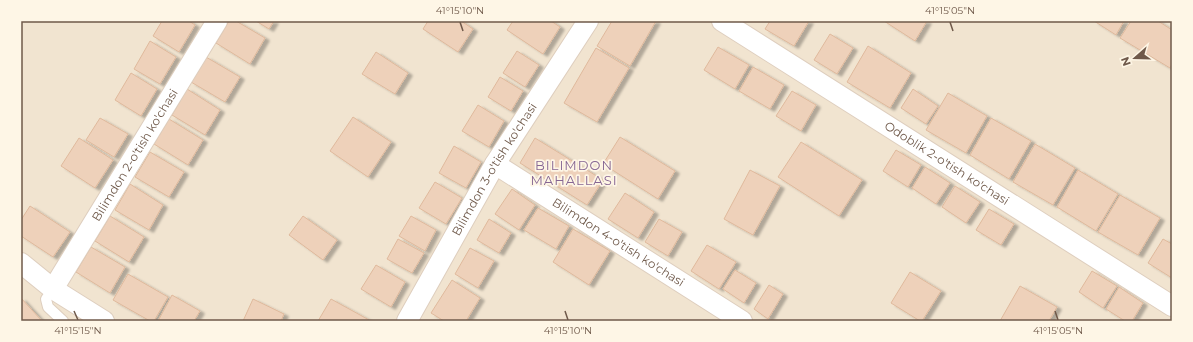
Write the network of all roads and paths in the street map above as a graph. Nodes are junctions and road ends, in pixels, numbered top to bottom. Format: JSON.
{"nodes":[{"id":1,"x":217,"y":21,"type":"edge"},
{"id":2,"x":588,"y":21,"type":"edge"},
{"id":3,"x":722,"y":21,"type":"edge"},
{"id":4,"x":495,"y":164,"type":"junction"},
{"id":5,"x":21,"y":263,"type":"edge"},
{"id":6,"x":53,"y":289,"type":"junction"},
{"id":7,"x":1172,"y":306,"type":"edge"},
{"id":8,"x":63,"y":321,"type":"edge"},
{"id":9,"x":104,"y":321,"type":"edge"},
{"id":10,"x":407,"y":321,"type":"edge"},
{"id":11,"x":742,"y":321,"type":"edge"}],
"edges":[{"from":1,"to":6,"type":"street","name":"Bilimdon 2-o'tish ko'chasi"},
{"from":2,"to":4,"type":"street","name":"Bilimdon 3-o'tish ko'chasi"},
{"from":3,"to":7,"type":"street","name":"Odoblik 2-o'tish ko'chasi"},
{"from":4,"to":10,"type":"street","name":"Bilimdon 3-o'tish ko'chasi"},
{"from":4,"to":11,"type":"street","name":"Bilimdon 4-o'tish ko'chasi"},
{"from":5,"to":6,"type":"street"},
{"from":6,"to":8,"type":"lane"},
{"from":6,"to":9,"type":"street"}]}
